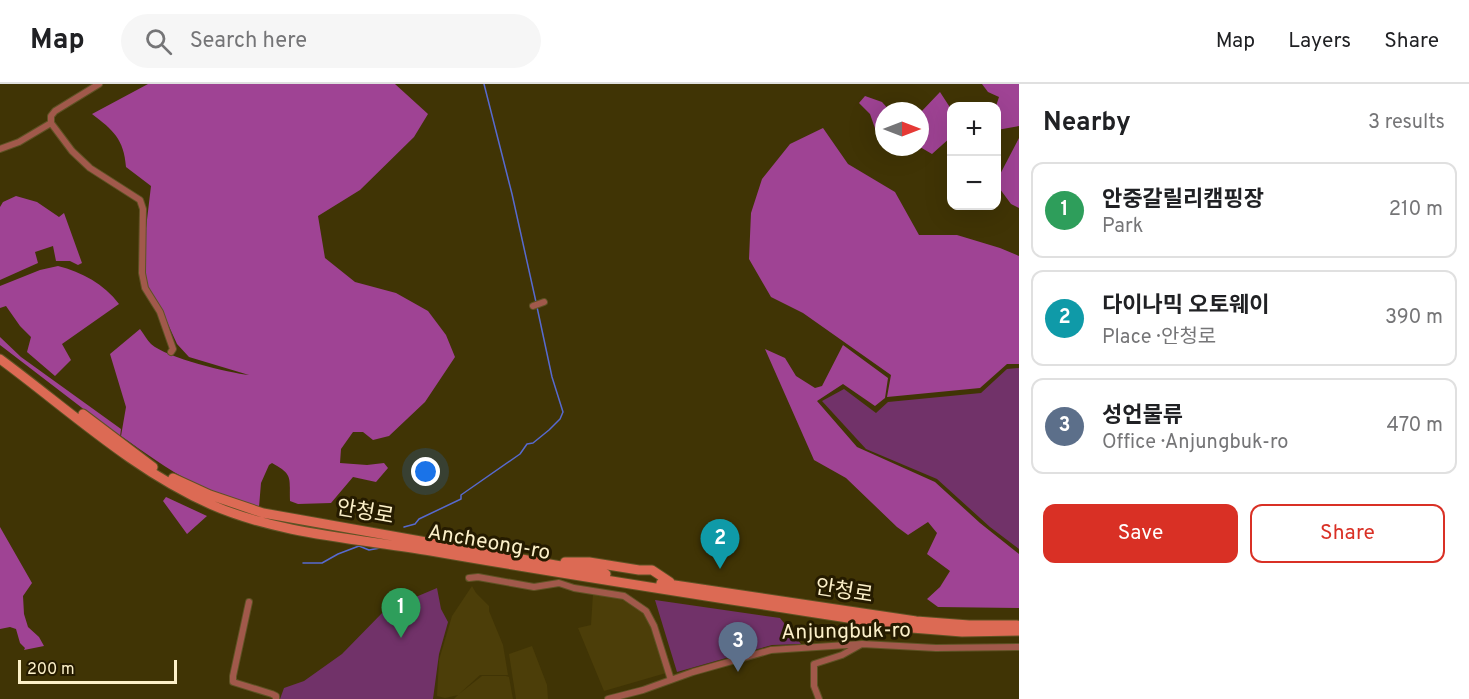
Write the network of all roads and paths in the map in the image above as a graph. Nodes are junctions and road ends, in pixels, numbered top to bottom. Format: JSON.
{"nodes":[{"id":1,"x":99,"y":84,"type":"edge"},
{"id":2,"x":51,"y":123,"type":"junction"},
{"id":3,"x":0,"y":149,"type":"edge"},
{"id":4,"x":544,"y":302,"type":"dead end"},
{"id":5,"x":533,"y":306,"type":"dead end"},
{"id":6,"x":0,"y":352,"type":"edge"},
{"id":7,"x":171,"y":352,"type":"dead end"},
{"id":8,"x":0,"y":359,"type":"edge"},
{"id":9,"x":544,"y":563,"type":"junction"},
{"id":10,"x":469,"y":578,"type":"dead end"},
{"id":11,"x":674,"y":585,"type":"junction"},
{"id":12,"x":249,"y":602,"type":"dead end"},
{"id":13,"x":1019,"y":624,"type":"edge"},
{"id":14,"x":1019,"y":631,"type":"edge"},
{"id":15,"x":862,"y":644,"type":"junction"},
{"id":16,"x":1019,"y":647,"type":"edge"},
{"id":17,"x":671,"y":680,"type":"junction"},
{"id":18,"x":276,"y":699,"type":"edge"},
{"id":19,"x":608,"y":699,"type":"edge"},
{"id":20,"x":819,"y":699,"type":"edge"}],
"edges":[{"from":1,"to":2,"type":"street"},
{"from":2,"to":3,"type":"street"},
{"from":2,"to":7,"type":"street"},
{"from":4,"to":5,"type":"street"},
{"from":6,"to":9,"type":"street","name":"안청로"},
{"from":8,"to":14,"type":"street","name":"Ancheong-ro"},
{"from":9,"to":11,"type":"street","name":"안청로"},
{"from":9,"to":11,"type":"street"},
{"from":10,"to":17,"type":"street"},
{"from":11,"to":13,"type":"street","name":"안청로"},
{"from":12,"to":18,"type":"street"},
{"from":15,"to":16,"type":"street","name":"Anjungbuk-ro"},
{"from":15,"to":17,"type":"street","name":"Anjungbuk-ro"},
{"from":15,"to":20,"type":"street"},
{"from":17,"to":19,"type":"street","name":"Anjungbuk-ro"}]}
